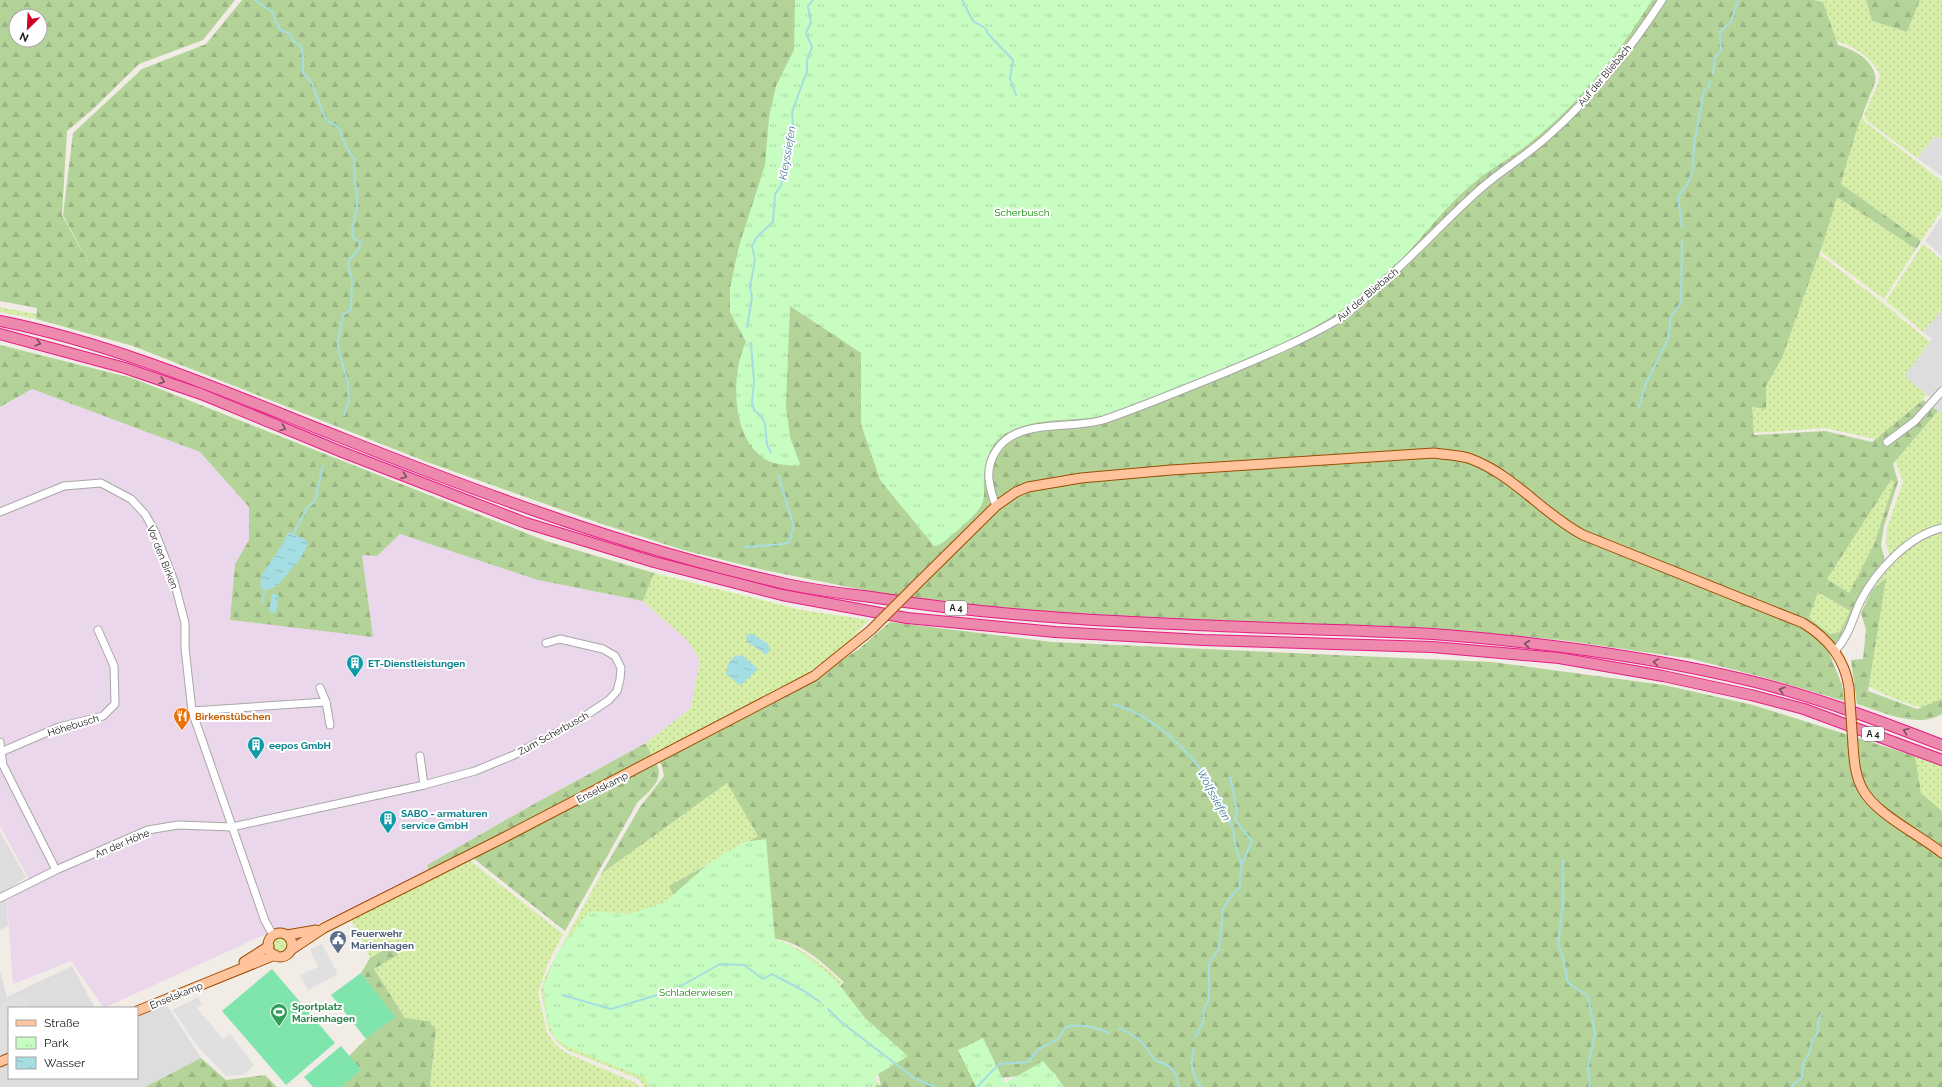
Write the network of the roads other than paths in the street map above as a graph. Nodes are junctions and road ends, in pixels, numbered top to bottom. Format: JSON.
{"nodes":[{"id":1,"x":1662,"y":0,"type":"edge"},
{"id":2,"x":0,"y":321,"type":"edge"},
{"id":3,"x":0,"y":334,"type":"edge"},
{"id":4,"x":1942,"y":391,"type":"edge"},
{"id":5,"x":1888,"y":442,"type":"dead end"},
{"id":6,"x":996,"y":506,"type":"junction"},
{"id":7,"x":0,"y":512,"type":"edge"},
{"id":8,"x":1942,"y":528,"type":"edge"},
{"id":9,"x":98,"y":630,"type":"dead end"},
{"id":10,"x":546,"y":643,"type":"dead end"},
{"id":11,"x":1835,"y":651,"type":"junction"},
{"id":12,"x":320,"y":688,"type":"dead end"},
{"id":13,"x":326,"y":702,"type":"junction"},
{"id":14,"x":192,"y":711,"type":"junction"},
{"id":15,"x":330,"y":725,"type":"dead end"},
{"id":16,"x":0,"y":742,"type":"edge"},
{"id":17,"x":1942,"y":745,"type":"edge"},
{"id":18,"x":1,"y":752,"type":"junction"},
{"id":19,"x":420,"y":756,"type":"dead end"},
{"id":20,"x":1942,"y":760,"type":"edge"},
{"id":21,"x":424,"y":785,"type":"junction"},
{"id":22,"x":232,"y":827,"type":"junction"},
{"id":23,"x":1942,"y":853,"type":"edge"},
{"id":24,"x":56,"y":870,"type":"junction"},
{"id":25,"x":0,"y":898,"type":"edge"},
{"id":26,"x":324,"y":928,"type":"junction"},
{"id":27,"x":287,"y":935,"type":"junction"},
{"id":28,"x":273,"y":936,"type":"junction"},
{"id":29,"x":268,"y":946,"type":"junction"},
{"id":30,"x":291,"y":950,"type":"junction"},
{"id":31,"x":275,"y":955,"type":"junction"},
{"id":32,"x":215,"y":978,"type":"junction"},
{"id":33,"x":138,"y":1011,"type":"edge"}],
"edges":[{"from":1,"to":6,"type":"street","name":"Auf der Bliebach"},
{"from":17,"to":2,"type":"highway","number":"A 4","one_way":true},
{"from":3,"to":20,"type":"highway","number":"A 4","one_way":true},
{"from":4,"to":5,"type":"street"},
{"from":6,"to":11,"type":"main road","name":"Enselskamp"},
{"from":6,"to":26,"type":"main road","name":"Enselskamp","bridge":true},
{"from":7,"to":14,"type":"street","name":"Vor den Birken"},
{"from":8,"to":11,"type":"street"},
{"from":9,"to":18,"type":"street","name":"Höhebusch"},
{"from":10,"to":21,"type":"street","name":"Zum Scherbusch"},
{"from":11,"to":23,"type":"main road","name":"Enselskamp","bridge":true},
{"from":12,"to":13,"type":"street"},
{"from":13,"to":14,"type":"street"},
{"from":13,"to":15,"type":"street"},
{"from":14,"to":22,"type":"street","name":"Vor den Birken"},
{"from":16,"to":18,"type":"street"},
{"from":18,"to":24,"type":"street"},
{"from":19,"to":21,"type":"street"},
{"from":21,"to":22,"type":"street","name":"Zum Scherbusch"},
{"from":22,"to":24,"type":"street","name":"An der Höhe"},
{"from":22,"to":28,"type":"street"},
{"from":24,"to":25,"type":"street","name":"An der Höhe"},
{"from":26,"to":27,"type":"main road","name":"Enselskamp"},
{"from":26,"to":30,"type":"main road","name":"Enselskamp"},
{"from":27,"to":28,"type":"main road","name":"Enselskamp"},
{"from":27,"to":30,"type":"main road"},
{"from":28,"to":29,"type":"main road","name":"Enselskamp"},
{"from":29,"to":31,"type":"main road"},
{"from":29,"to":32,"type":"main road","name":"Enselskamp"},
{"from":30,"to":31,"type":"main road","name":"Enselskamp"},
{"from":31,"to":32,"type":"main road","name":"Enselskamp"},
{"from":32,"to":33,"type":"main road","name":"Enselskamp"}]}
